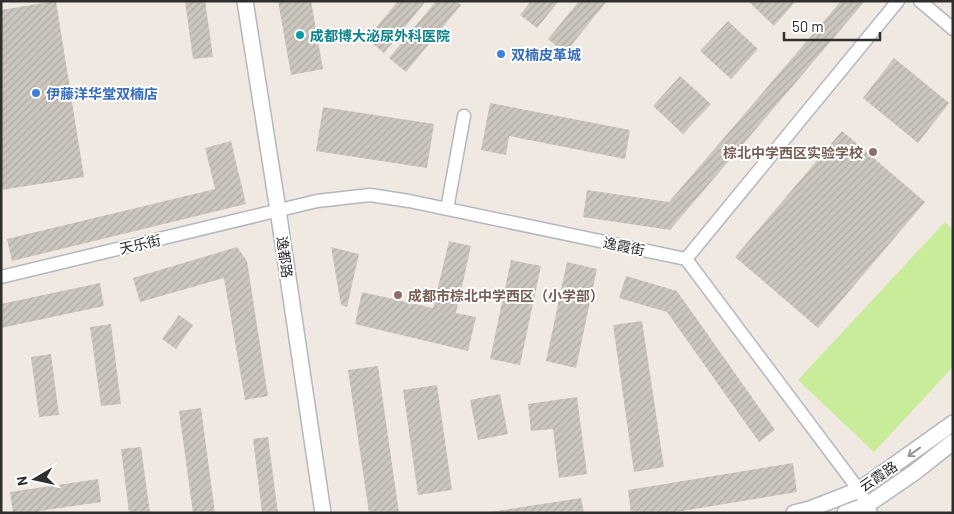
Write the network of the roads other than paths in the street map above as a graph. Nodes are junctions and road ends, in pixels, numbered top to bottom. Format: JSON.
{"nodes":[{"id":1,"x":245,"y":1,"type":"edge"},
{"id":2,"x":898,"y":1,"type":"edge"},
{"id":3,"x":920,"y":1,"type":"edge"},
{"id":4,"x":953,"y":29,"type":"edge"},
{"id":5,"x":464,"y":116,"type":"dead end"},
{"id":6,"x":447,"y":209,"type":"junction"},
{"id":7,"x":278,"y":210,"type":"junction"},
{"id":8,"x":686,"y":258,"type":"junction"},
{"id":9,"x":1,"y":277,"type":"edge"},
{"id":10,"x":953,"y":423,"type":"edge"},
{"id":11,"x":953,"y":442,"type":"edge"},
{"id":12,"x":859,"y":490,"type":"junction"},
{"id":13,"x":869,"y":509,"type":"edge"},
{"id":14,"x":323,"y":513,"type":"edge"},
{"id":15,"x":794,"y":513,"type":"edge"},
{"id":16,"x":845,"y":513,"type":"edge"}],
"edges":[{"from":1,"to":7,"type":"street","name":"逸都路"},
{"from":2,"to":8,"type":"street"},
{"from":3,"to":4,"type":"street"},
{"from":5,"to":6,"type":"street"},
{"from":6,"to":7,"type":"street","name":"逸霞街"},
{"from":6,"to":8,"type":"street","name":"逸霞街"},
{"from":7,"to":9,"type":"street","name":"天乐街"},
{"from":7,"to":14,"type":"street","name":"逸都路"},
{"from":8,"to":12,"type":"street"},
{"from":10,"to":12,"type":"street","name":"云霞路","one_way":true},
{"from":11,"to":13,"type":"street"},
{"from":12,"to":13,"type":"street"},
{"from":12,"to":15,"type":"street","name":"云霞路"},
{"from":13,"to":16,"type":"street"}]}
